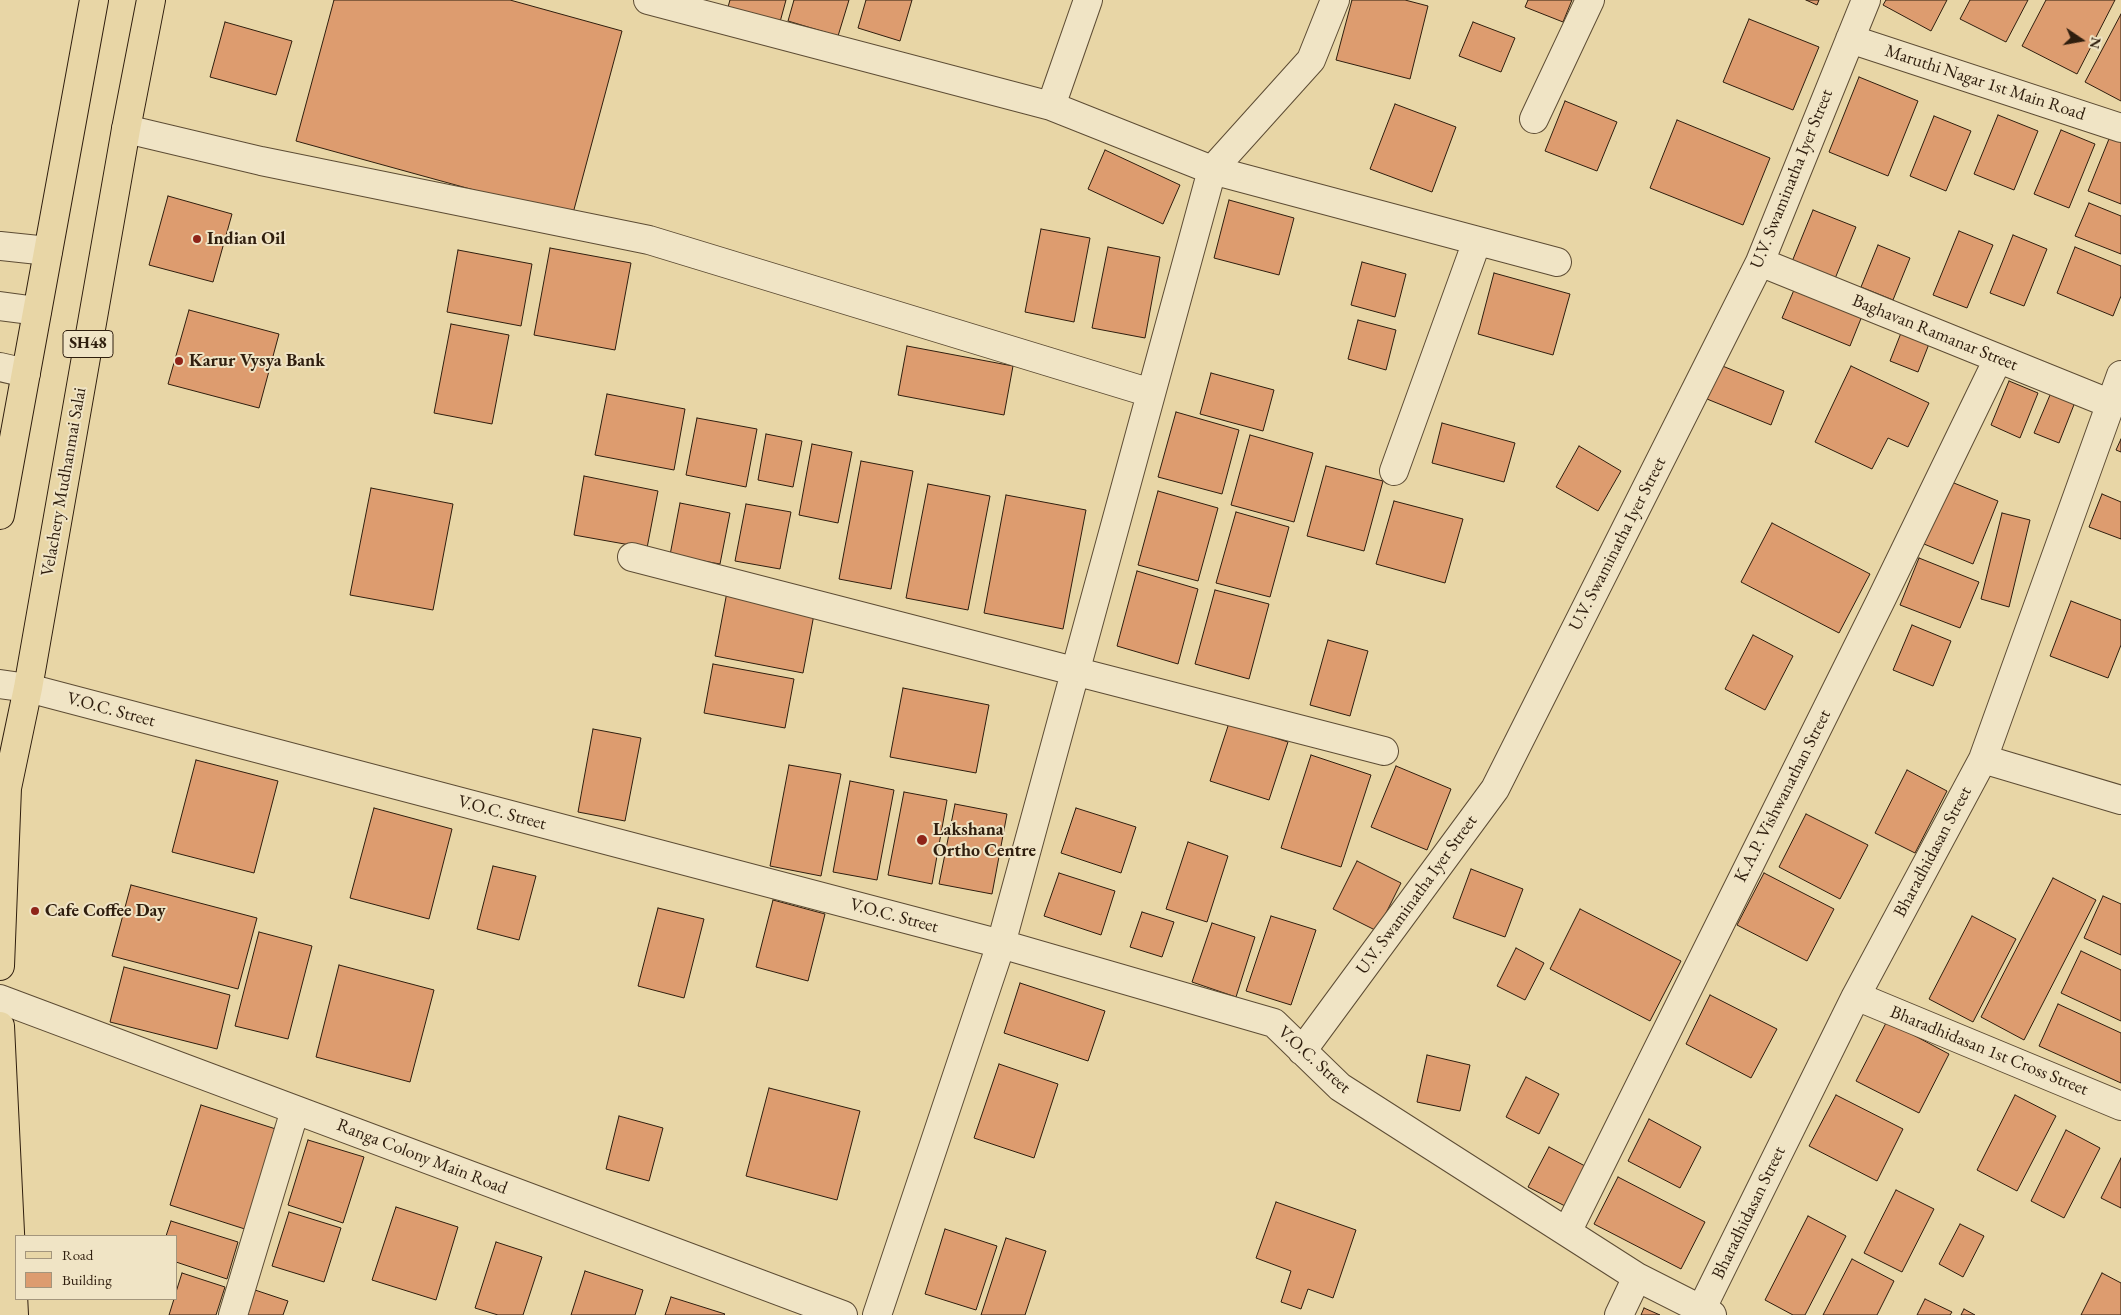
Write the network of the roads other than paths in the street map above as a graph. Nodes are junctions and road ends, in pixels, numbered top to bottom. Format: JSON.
{"nodes":[{"id":1,"x":94,"y":0,"type":"edge"},
{"id":2,"x":150,"y":0,"type":"edge"},
{"id":3,"x":648,"y":0,"type":"edge"},
{"id":4,"x":1088,"y":0,"type":"edge"},
{"id":5,"x":1335,"y":0,"type":"edge"},
{"id":6,"x":1590,"y":0,"type":"edge"},
{"id":7,"x":1866,"y":0,"type":"edge"},
{"id":8,"x":1850,"y":39,"type":"junction"},
{"id":9,"x":1051,"y":106,"type":"junction"},
{"id":10,"x":1534,"y":119,"type":"dead end"},
{"id":11,"x":2121,"y":128,"type":"edge"},
{"id":12,"x":126,"y":129,"type":"junction"},
{"id":13,"x":1212,"y":170,"type":"junction"},
{"id":14,"x":1477,"y":240,"type":"junction"},
{"id":15,"x":0,"y":246,"type":"edge"},
{"id":16,"x":48,"y":251,"type":"junction"},
{"id":17,"x":1557,"y":262,"type":"dead end"},
{"id":18,"x":1760,"y":262,"type":"junction"},
{"id":19,"x":0,"y":306,"type":"edge"},
{"id":20,"x":37,"y":311,"type":"junction"},
{"id":21,"x":1998,"y":359,"type":"junction"},
{"id":22,"x":13,"y":370,"type":"edge"},
{"id":23,"x":2121,"y":375,"type":"edge"},
{"id":24,"x":1151,"y":393,"type":"junction"},
{"id":25,"x":2111,"y":404,"type":"junction"},
{"id":26,"x":4,"y":467,"type":"edge"},
{"id":27,"x":1394,"y":471,"type":"dead end"},
{"id":28,"x":0,"y":515,"type":"edge"},
{"id":29,"x":632,"y":557,"type":"dead end"},
{"id":30,"x":1076,"y":671,"type":"junction"},
{"id":31,"x":0,"y":684,"type":"edge"},
{"id":32,"x":28,"y":688,"type":"junction"},
{"id":33,"x":1384,"y":751,"type":"dead end"},
{"id":34,"x":1983,"y":759,"type":"junction"},
{"id":35,"x":4,"y":787,"type":"edge"},
{"id":36,"x":2121,"y":800,"type":"edge"},
{"id":37,"x":1001,"y":944,"type":"junction"},
{"id":38,"x":0,"y":966,"type":"edge"},
{"id":39,"x":1856,"y":996,"type":"junction"},
{"id":40,"x":0,"y":999,"type":"edge"},
{"id":41,"x":0,"y":1026,"type":"edge"},
{"id":42,"x":1302,"y":1051,"type":"junction"},
{"id":43,"x":2121,"y":1106,"type":"edge"},
{"id":44,"x":295,"y":1110,"type":"junction"},
{"id":45,"x":1567,"y":1232,"type":"junction"},
{"id":46,"x":1637,"y":1276,"type":"junction"},
{"id":47,"x":1707,"y":1313,"type":"edge"},
{"id":48,"x":14,"y":1315,"type":"edge"},
{"id":49,"x":233,"y":1315,"type":"edge"},
{"id":50,"x":843,"y":1315,"type":"edge"},
{"id":51,"x":877,"y":1315,"type":"edge"},
{"id":52,"x":1620,"y":1315,"type":"edge"}],
"edges":[{"from":1,"to":16,"type":"main road"},
{"from":2,"to":12,"type":"main road","name":"Velachery Mudhanmai Salai","number":"SH48"},
{"from":3,"to":9,"type":"street"},
{"from":4,"to":9,"type":"street"},
{"from":5,"to":13,"type":"street"},
{"from":6,"to":10,"type":"street"},
{"from":7,"to":8,"type":"street","name":"U.V. Swaminatha Iyer Street"},
{"from":8,"to":11,"type":"street","name":"Maruthi Nagar 1st Main Road"},
{"from":8,"to":18,"type":"street","name":"U.V. Swaminatha Iyer Street"},
{"from":9,"to":13,"type":"street"},
{"from":12,"to":24,"type":"street"},
{"from":12,"to":32,"type":"main road","name":"Velachery Mudhanmai Salai","number":"SH48"},
{"from":13,"to":14,"type":"street"},
{"from":13,"to":24,"type":"street"},
{"from":14,"to":17,"type":"street"},
{"from":14,"to":27,"type":"street"},
{"from":15,"to":16,"type":"street"},
{"from":16,"to":20,"type":"main road"},
{"from":18,"to":21,"type":"street","name":"Baghavan Ramanar Street"},
{"from":18,"to":42,"type":"street","name":"U.V. Swaminatha Iyer Street"},
{"from":19,"to":20,"type":"street"},
{"from":20,"to":22,"type":"main road"},
{"from":21,"to":25,"type":"street","name":"Baghavan Ramanar Street"},
{"from":21,"to":45,"type":"street","name":"K.A.P. Vishwanathan Street"},
{"from":22,"to":26,"type":"main road"},
{"from":23,"to":25,"type":"street","name":"Bharadhidasan Street"},
{"from":24,"to":30,"type":"street"},
{"from":25,"to":34,"type":"street","name":"Bharadhidasan Street"},
{"from":26,"to":28,"type":"main road"},
{"from":29,"to":30,"type":"street"},
{"from":30,"to":33,"type":"street"},
{"from":30,"to":37,"type":"street"},
{"from":31,"to":32,"type":"street","name":"V.O.C. Street"},
{"from":32,"to":35,"type":"main road","name":"Velachery Mudhanmai Salai","number":"SH48"},
{"from":32,"to":37,"type":"street","name":"V.O.C. Street"},
{"from":34,"to":36,"type":"street"},
{"from":34,"to":39,"type":"street","name":"Bharadhidasan Street"},
{"from":35,"to":38,"type":"main road","name":"Velachery Mudhanmai Salai","number":"SH48"},
{"from":37,"to":42,"type":"street","name":"V.O.C. Street"},
{"from":37,"to":51,"type":"street"},
{"from":39,"to":43,"type":"street","name":"Bharadhidasan 1st Cross Street"},
{"from":39,"to":47,"type":"street","name":"Bharadhidasan Street"},
{"from":40,"to":44,"type":"street","name":"Ranga Colony Main Road"},
{"from":41,"to":48,"type":"main road"},
{"from":42,"to":45,"type":"street","name":"V.O.C. Street"},
{"from":44,"to":49,"type":"street"},
{"from":44,"to":50,"type":"street","name":"Ranga Colony Main Road"},
{"from":45,"to":46,"type":"street","name":"V.O.C. Street"},
{"from":46,"to":47,"type":"street","name":"V.O.C. Street"},
{"from":46,"to":52,"type":"street"}]}
